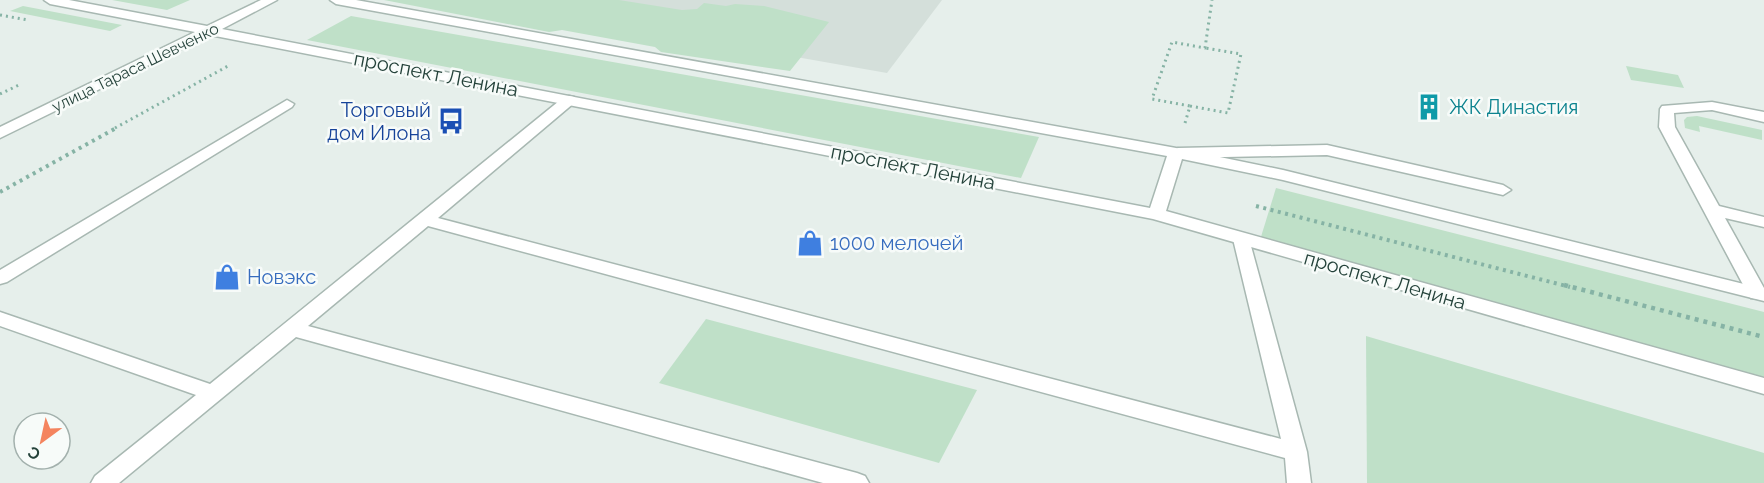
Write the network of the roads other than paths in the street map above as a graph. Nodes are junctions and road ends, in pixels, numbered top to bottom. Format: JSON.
{"nodes":[{"id":1,"x":50,"y":0,"type":"edge"},
{"id":2,"x":271,"y":0,"type":"edge"},
{"id":3,"x":336,"y":0,"type":"edge"},
{"id":4,"x":210,"y":30,"type":"junction"},
{"id":5,"x":569,"y":100,"type":"junction"},
{"id":6,"x":288,"y":104,"type":"dead end"},
{"id":7,"x":1764,"y":117,"type":"edge"},
{"id":8,"x":0,"y":133,"type":"edge"},
{"id":9,"x":1176,"y":153,"type":"junction"},
{"id":10,"x":1503,"y":190,"type":"dead end"},
{"id":11,"x":1714,"y":210,"type":"junction"},
{"id":12,"x":1156,"y":214,"type":"junction"},
{"id":13,"x":425,"y":220,"type":"junction"},
{"id":14,"x":1764,"y":222,"type":"edge"},
{"id":15,"x":1242,"y":239,"type":"junction"},
{"id":16,"x":0,"y":278,"type":"edge"},
{"id":17,"x":1761,"y":295,"type":"edge"},
{"id":18,"x":0,"y":319,"type":"edge"},
{"id":19,"x":292,"y":329,"type":"junction"},
{"id":20,"x":1764,"y":386,"type":"edge"},
{"id":21,"x":213,"y":393,"type":"junction"},
{"id":22,"x":1296,"y":452,"type":"junction"},
{"id":23,"x":103,"y":483,"type":"edge"},
{"id":24,"x":857,"y":483,"type":"edge"},
{"id":25,"x":1299,"y":483,"type":"edge"}],
"edges":[{"from":1,"to":4,"type":"street","name":"проспект Ленина"},
{"from":2,"to":4,"type":"street","name":"улица Тараса Шевченко"},
{"from":3,"to":9,"type":"street"},
{"from":4,"to":5,"type":"street","name":"проспект Ленина"},
{"from":4,"to":8,"type":"street","name":"улица Тараса Шевченко"},
{"from":5,"to":12,"type":"street","name":"проспект Ленина"},
{"from":5,"to":13,"type":"street"},
{"from":6,"to":16,"type":"street"},
{"from":7,"to":11,"type":"street"},
{"from":9,"to":10,"type":"street"},
{"from":9,"to":12,"type":"street"},
{"from":9,"to":17,"type":"street"},
{"from":11,"to":14,"type":"street"},
{"from":11,"to":17,"type":"street"},
{"from":12,"to":15,"type":"street","name":"проспект Ленина"},
{"from":13,"to":19,"type":"street"},
{"from":13,"to":22,"type":"street"},
{"from":15,"to":20,"type":"street","name":"проспект Ленина"},
{"from":15,"to":22,"type":"street"},
{"from":18,"to":21,"type":"street"},
{"from":19,"to":21,"type":"street"},
{"from":19,"to":24,"type":"street"},
{"from":21,"to":23,"type":"street"},
{"from":22,"to":25,"type":"street"}]}
